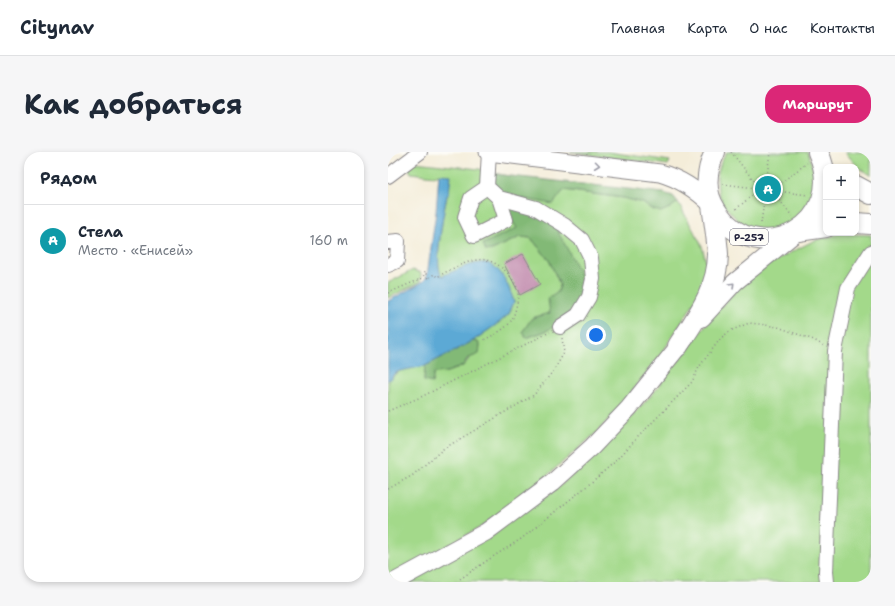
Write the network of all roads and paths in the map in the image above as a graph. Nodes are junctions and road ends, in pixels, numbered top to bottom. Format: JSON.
{"nodes":[{"id":1,"x":420,"y":152,"type":"edge"},
{"id":2,"x":489,"y":152,"type":"edge"},
{"id":3,"x":715,"y":152,"type":"edge"},
{"id":4,"x":731,"y":152,"type":"edge"},
{"id":5,"x":770,"y":152,"type":"edge"},
{"id":6,"x":815,"y":156,"type":"edge"},
{"id":7,"x":833,"y":164,"type":"edge"},
{"id":8,"x":823,"y":168,"type":"edge"},
{"id":9,"x":388,"y":176,"type":"edge"},
{"id":10,"x":707,"y":181,"type":"junction"},
{"id":11,"x":755,"y":182,"type":"dead end"},
{"id":12,"x":766,"y":184,"type":"dead end"},
{"id":13,"x":778,"y":185,"type":"dead end"},
{"id":14,"x":486,"y":187,"type":"junction"},
{"id":15,"x":754,"y":188,"type":"dead end"},
{"id":16,"x":859,"y":188,"type":"edge"},
{"id":17,"x":777,"y":191,"type":"dead end"},
{"id":18,"x":754,"y":194,"type":"dead end"},
{"id":19,"x":871,"y":194,"type":"edge"},
{"id":20,"x":765,"y":195,"type":"dead end"},
{"id":21,"x":777,"y":197,"type":"dead end"},
{"id":22,"x":823,"y":197,"type":"joint"},
{"id":23,"x":499,"y":198,"type":"junction"},
{"id":24,"x":717,"y":212,"type":"junction"},
{"id":25,"x":859,"y":223,"type":"edge"},
{"id":26,"x":871,"y":224,"type":"edge"},
{"id":27,"x":823,"y":227,"type":"edge"},
{"id":28,"x":798,"y":231,"type":"junction"},
{"id":29,"x":759,"y":239,"type":"junction"},
{"id":30,"x":388,"y":242,"type":"edge"},
{"id":31,"x":871,"y":252,"type":"edge"},
{"id":32,"x":388,"y":264,"type":"edge"},
{"id":33,"x":388,"y":293,"type":"edge"},
{"id":34,"x":560,"y":327,"type":"junction"},
{"id":35,"x":484,"y":340,"type":"dead end"},
{"id":36,"x":678,"y":346,"type":"junction"},
{"id":37,"x":835,"y":351,"type":"junction"},
{"id":38,"x":388,"y":411,"type":"edge"},
{"id":39,"x":388,"y":489,"type":"edge"},
{"id":40,"x":460,"y":579,"type":"dead end"},
{"id":41,"x":394,"y":582,"type":"edge"},
{"id":42,"x":827,"y":582,"type":"edge"}],
"edges":[{"from":1,"to":9,"type":"street"},
{"from":2,"to":14,"type":"street"},
{"from":2,"to":24,"type":"main road","one_way":true},
{"from":3,"to":10,"type":"highway"},
{"from":4,"to":11,"type":"path"},
{"from":5,"to":12,"type":"path"},
{"from":6,"to":7,"type":"highway"},
{"from":6,"to":8,"type":"highway","number":"Р-257"},
{"from":6,"to":13,"type":"path"},
{"from":10,"to":15,"type":"path"},
{"from":10,"to":24,"type":"highway"},
{"from":14,"to":23,"type":"street"},
{"from":14,"to":23,"type":"street"},
{"from":16,"to":19,"type":"highway"},
{"from":17,"to":22,"type":"path"},
{"from":18,"to":24,"type":"path"},
{"from":20,"to":29,"type":"path"},
{"from":21,"to":28,"type":"path"},
{"from":22,"to":28,"type":"highway","number":"Р-257"},
{"from":23,"to":34,"type":"street"},
{"from":24,"to":29,"type":"highway","number":"Р-257"},
{"from":24,"to":36,"type":"highway"},
{"from":25,"to":26,"type":"highway"},
{"from":27,"to":28,"type":"highway","number":"Р-257"},
{"from":28,"to":29,"type":"highway","number":"Р-257"},
{"from":36,"to":28,"type":"main road","one_way":true},
{"from":30,"to":32,"type":"street"},
{"from":31,"to":37,"type":"street"},
{"from":33,"to":35,"type":"path"},
{"from":34,"to":38,"type":"path"},
{"from":34,"to":39,"type":"path"},
{"from":36,"to":41,"type":"main road"},
{"from":37,"to":40,"type":"path"},
{"from":37,"to":42,"type":"street"}]}
